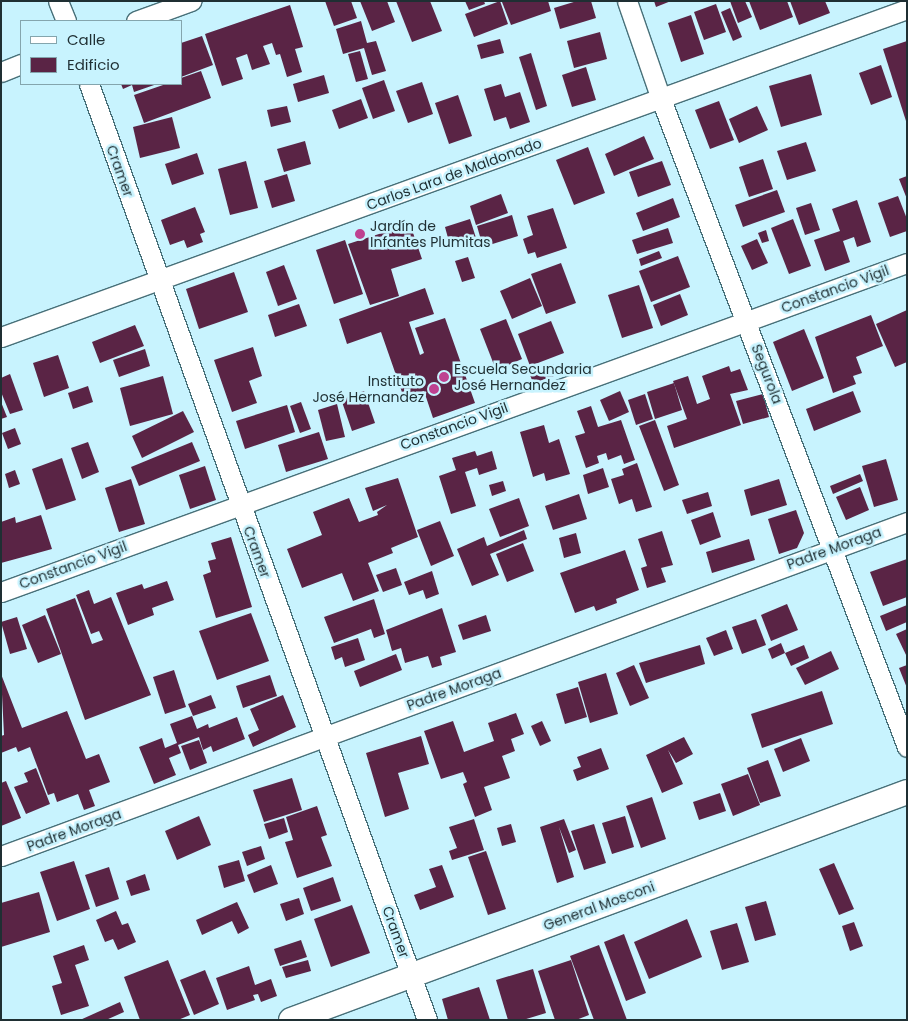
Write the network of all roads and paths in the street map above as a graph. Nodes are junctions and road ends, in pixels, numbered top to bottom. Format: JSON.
{"nodes":[{"id":1,"x":58,"y":1,"type":"edge"},
{"id":2,"x":191,"y":1,"type":"edge"},
{"id":3,"x":627,"y":1,"type":"edge"},
{"id":4,"x":907,"y":9,"type":"edge"},
{"id":5,"x":66,"y":20,"type":"edge"},
{"id":6,"x":139,"y":20,"type":"edge"},
{"id":7,"x":20,"y":64,"type":"edge"},
{"id":8,"x":1,"y":72,"type":"edge"},
{"id":9,"x":88,"y":85,"type":"edge"},
{"id":10,"x":661,"y":99,"type":"junction"},
{"id":11,"x":907,"y":263,"type":"edge"},
{"id":12,"x":158,"y":280,"type":"junction"},
{"id":13,"x":748,"y":321,"type":"junction"},
{"id":14,"x":1,"y":337,"type":"edge"},
{"id":15,"x":239,"y":503,"type":"junction"},
{"id":16,"x":907,"y":522,"type":"edge"},
{"id":17,"x":833,"y":548,"type":"junction"},
{"id":18,"x":1,"y":592,"type":"edge"},
{"id":19,"x":325,"y":738,"type":"junction"},
{"id":20,"x":907,"y":747,"type":"edge"},
{"id":21,"x":907,"y":792,"type":"edge"},
{"id":22,"x":1,"y":856,"type":"edge"},
{"id":23,"x":412,"y":976,"type":"junction"},
{"id":24,"x":291,"y":1020,"type":"edge"},
{"id":25,"x":427,"y":1020,"type":"edge"}],
"edges":[{"from":1,"to":5,"type":"street"},
{"from":2,"to":6,"type":"street"},
{"from":3,"to":10,"type":"street","name":"Segurola"},
{"from":4,"to":10,"type":"street","name":"Carlos Lara de Maldonado"},
{"from":7,"to":8,"type":"street"},
{"from":9,"to":12,"type":"street","name":"Cramer"},
{"from":10,"to":12,"type":"street","name":"Carlos Lara de Maldonado"},
{"from":10,"to":13,"type":"street","name":"Segurola"},
{"from":11,"to":13,"type":"street","name":"Constancio Vigil"},
{"from":12,"to":14,"type":"street","name":"Carlos Lara de Maldonado"},
{"from":12,"to":15,"type":"street","name":"Cramer"},
{"from":13,"to":15,"type":"street","name":"Constancio Vigil"},
{"from":13,"to":17,"type":"street","name":"Segurola"},
{"from":15,"to":18,"type":"street","name":"Constancio Vigil"},
{"from":15,"to":19,"type":"street","name":"Cramer"},
{"from":16,"to":17,"type":"street","name":"Padre Moraga"},
{"from":17,"to":19,"type":"street","name":"Padre Moraga"},
{"from":17,"to":20,"type":"street","name":"Segurola"},
{"from":19,"to":22,"type":"street","name":"Padre Moraga"},
{"from":19,"to":23,"type":"street","name":"Cramer"},
{"from":21,"to":23,"type":"street","name":"General Mosconi"},
{"from":23,"to":24,"type":"street","name":"General Mosconi"},
{"from":23,"to":25,"type":"street","name":"Cramer"}]}
